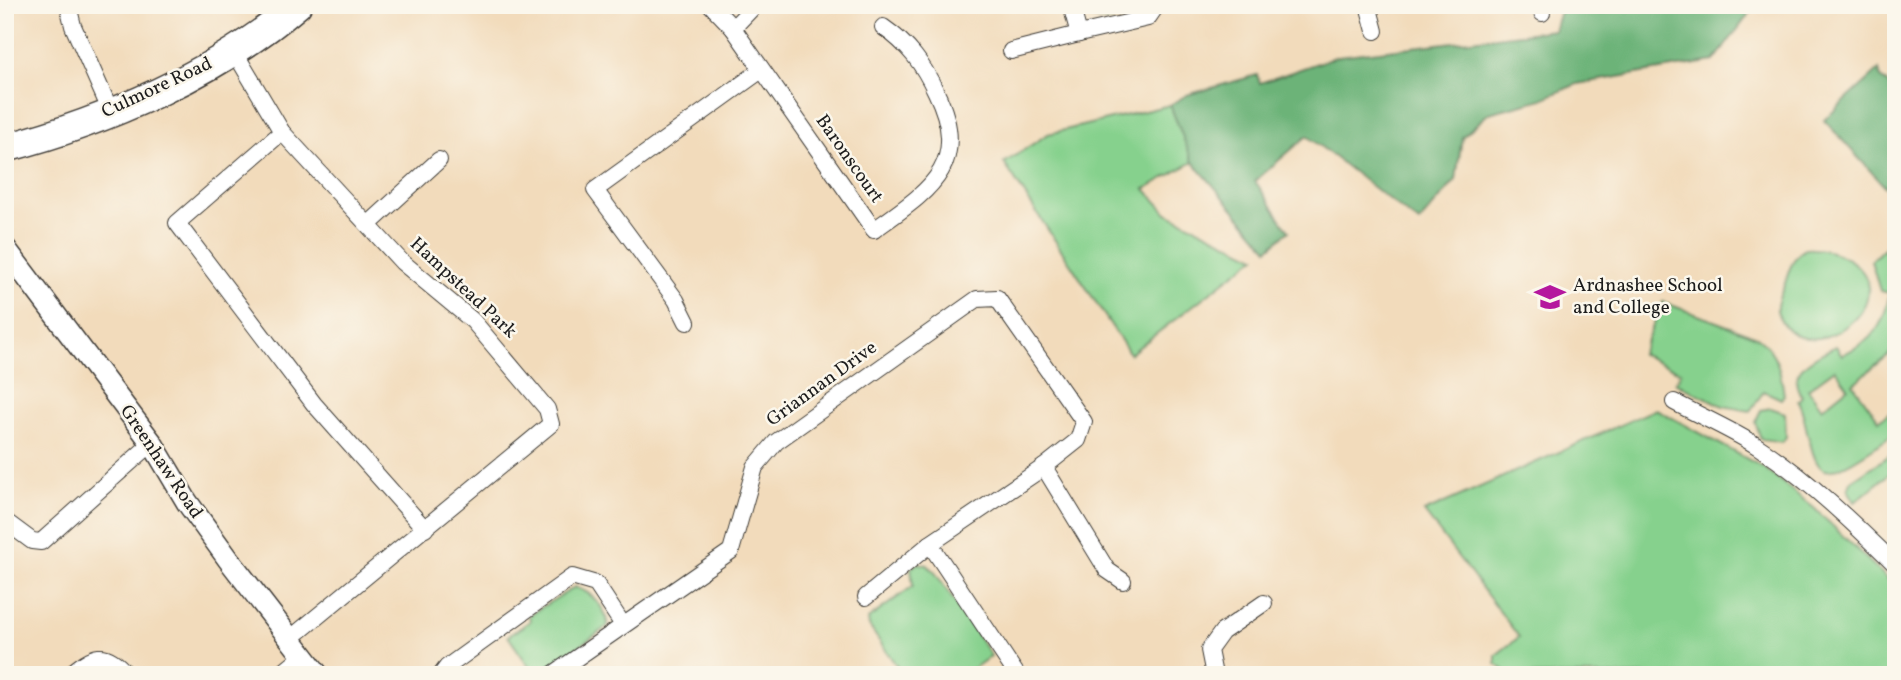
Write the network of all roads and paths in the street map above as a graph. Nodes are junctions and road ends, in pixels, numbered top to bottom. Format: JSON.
{"nodes":[{"id":1,"x":68,"y":5,"type":"edge"},
{"id":2,"x":297,"y":5,"type":"edge"},
{"id":3,"x":711,"y":5,"type":"edge"},
{"id":4,"x":755,"y":5,"type":"edge"},
{"id":5,"x":1071,"y":5,"type":"edge"},
{"id":6,"x":1157,"y":5,"type":"edge"},
{"id":7,"x":1368,"y":5,"type":"edge"},
{"id":8,"x":883,"y":27,"type":"dead end"},
{"id":9,"x":733,"y":28,"type":"junction"},
{"id":10,"x":1375,"y":31,"type":"dead end"},
{"id":11,"x":1079,"y":34,"type":"junction"},
{"id":12,"x":234,"y":51,"type":"junction"},
{"id":13,"x":1011,"y":51,"type":"dead end"},
{"id":14,"x":760,"y":71,"type":"junction"},
{"id":15,"x":111,"y":111,"type":"junction"},
{"id":16,"x":282,"y":132,"type":"junction"},
{"id":17,"x":5,"y":148,"type":"edge"},
{"id":18,"x":439,"y":160,"type":"dead end"},
{"id":19,"x":369,"y":225,"type":"junction"},
{"id":20,"x":5,"y":248,"type":"edge"},
{"id":21,"x":687,"y":322,"type":"dead end"},
{"id":22,"x":1674,"y":402,"type":"dead end"},
{"id":23,"x":152,"y":443,"type":"junction"},
{"id":24,"x":1044,"y":467,"type":"junction"},
{"id":25,"x":5,"y":521,"type":"edge"},
{"id":26,"x":425,"y":529,"type":"junction"},
{"id":27,"x":930,"y":544,"type":"junction"},
{"id":28,"x":1896,"y":565,"type":"edge"},
{"id":29,"x":1123,"y":581,"type":"dead end"},
{"id":30,"x":866,"y":597,"type":"dead end"},
{"id":31,"x":1264,"y":603,"type":"dead end"},
{"id":32,"x":623,"y":625,"type":"junction"},
{"id":33,"x":297,"y":648,"type":"junction"},
{"id":34,"x":1011,"y":672,"type":"edge"},
{"id":35,"x":69,"y":675,"type":"edge"},
{"id":36,"x":127,"y":675,"type":"edge"},
{"id":37,"x":280,"y":675,"type":"edge"},
{"id":38,"x":318,"y":675,"type":"edge"},
{"id":39,"x":441,"y":675,"type":"edge"},
{"id":40,"x":552,"y":675,"type":"edge"},
{"id":41,"x":1214,"y":675,"type":"edge"}],
"edges":[{"from":1,"to":15,"type":"street"},
{"from":2,"to":12,"type":"highway","name":"Culmore Road"},
{"from":3,"to":9,"type":"street","name":"Baronscourt"},
{"from":4,"to":9,"type":"street"},
{"from":5,"to":11,"type":"street"},
{"from":6,"to":11,"type":"street"},
{"from":7,"to":10,"type":"street"},
{"from":8,"to":14,"type":"street","name":"Baronscourt"},
{"from":9,"to":14,"type":"street","name":"Baronscourt"},
{"from":11,"to":13,"type":"street"},
{"from":12,"to":15,"type":"highway","name":"Culmore Road"},
{"from":12,"to":16,"type":"street","name":"Hampstead Park"},
{"from":14,"to":21,"type":"street"},
{"from":15,"to":17,"type":"highway","name":"Culmore Road"},
{"from":16,"to":19,"type":"street","name":"Hampstead Park"},
{"from":16,"to":26,"type":"street"},
{"from":18,"to":19,"type":"street"},
{"from":19,"to":26,"type":"street","name":"Hampstead Park"},
{"from":20,"to":23,"type":"main road","name":"Greenhaw Road"},
{"from":22,"to":28,"type":"street"},
{"from":23,"to":25,"type":"street"},
{"from":23,"to":33,"type":"main road","name":"Greenhaw Road"},
{"from":24,"to":27,"type":"street","name":"Griannan Drive"},
{"from":24,"to":29,"type":"street"},
{"from":24,"to":32,"type":"street","name":"Griannan Drive"},
{"from":26,"to":33,"type":"street","name":"Hampstead Park"},
{"from":27,"to":30,"type":"street","name":"Griannan Drive"},
{"from":27,"to":34,"type":"street"},
{"from":31,"to":41,"type":"street"},
{"from":32,"to":39,"type":"street"},
{"from":32,"to":40,"type":"street","name":"Griannan Drive"},
{"from":33,"to":37,"type":"street","name":"Hampstead Park"},
{"from":33,"to":38,"type":"main road","name":"Greenhaw Road"},
{"from":35,"to":36,"type":"street"}]}
